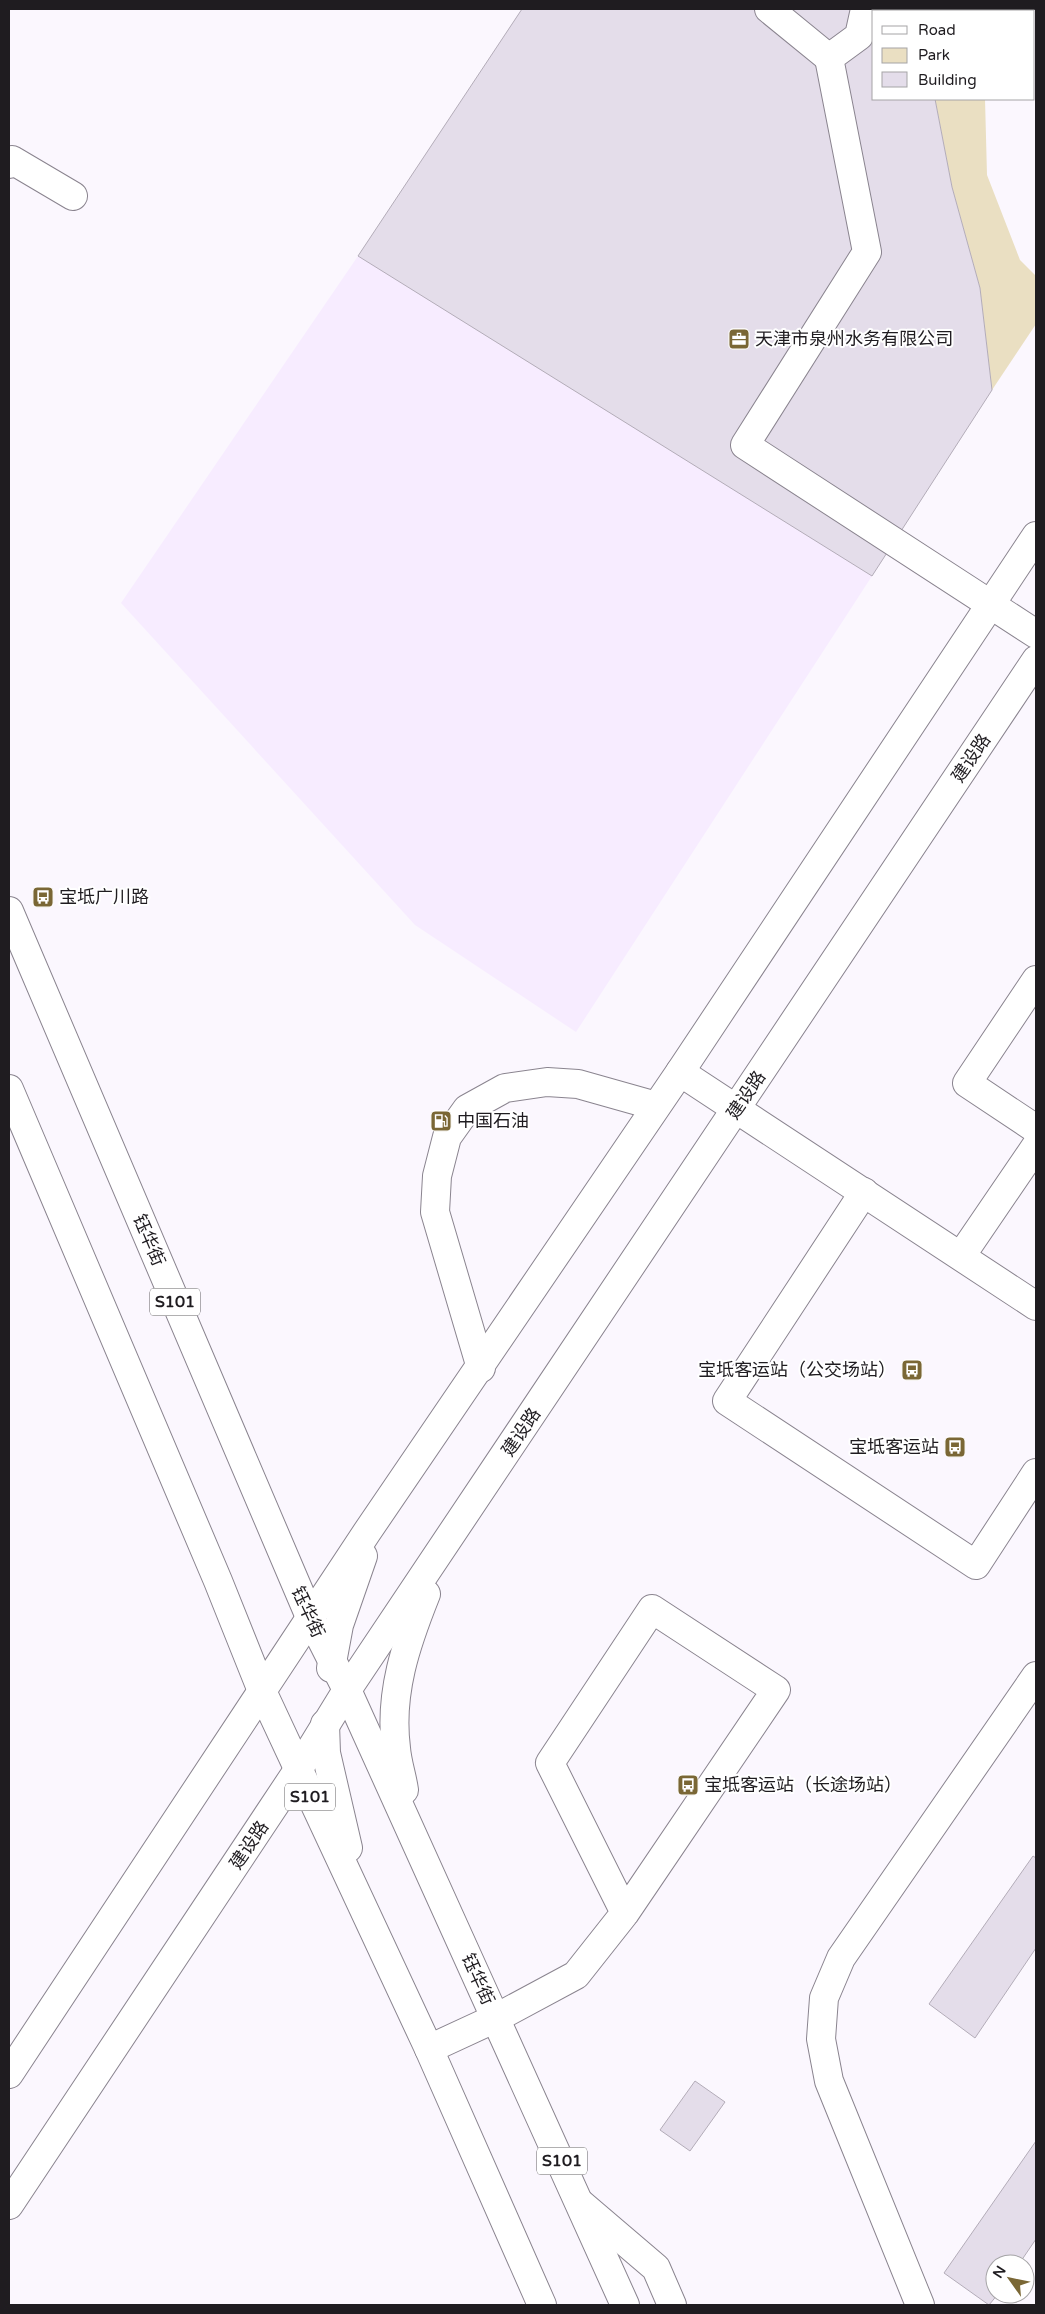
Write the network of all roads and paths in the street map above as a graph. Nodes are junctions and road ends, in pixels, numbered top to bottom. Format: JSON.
{"nodes":[{"id":1,"x":769,"y":9,"type":"edge"},
{"id":2,"x":865,"y":9,"type":"edge"},
{"id":3,"x":829,"y":58,"type":"junction"},
{"id":4,"x":9,"y":164,"type":"edge"},
{"id":5,"x":73,"y":196,"type":"dead end"},
{"id":6,"x":1036,"y":536,"type":"edge"},
{"id":7,"x":989,"y":606,"type":"junction"},
{"id":8,"x":1036,"y":634,"type":"edge"},
{"id":9,"x":1036,"y":660,"type":"edge"},
{"id":10,"x":9,"y":911,"type":"edge"},
{"id":11,"x":1036,"y":980,"type":"edge"},
{"id":12,"x":680,"y":1072,"type":"junction"},
{"id":13,"x":9,"y":1089,"type":"edge"},
{"id":14,"x":656,"y":1106,"type":"junction"},
{"id":15,"x":737,"y":1109,"type":"junction"},
{"id":16,"x":1036,"y":1129,"type":"edge"},
{"id":17,"x":1036,"y":1146,"type":"edge"},
{"id":18,"x":864,"y":1192,"type":"junction"},
{"id":19,"x":961,"y":1256,"type":"junction"},
{"id":20,"x":1036,"y":1306,"type":"edge"},
{"id":21,"x":480,"y":1368,"type":"junction"},
{"id":22,"x":1036,"y":1473,"type":"edge"},
{"id":23,"x":393,"y":1494,"type":"junction"},
{"id":24,"x":450,"y":1537,"type":"junction"},
{"id":25,"x":310,"y":1618,"type":"junction"},
{"id":26,"x":332,"y":1661,"type":"junction"},
{"id":27,"x":1036,"y":1676,"type":"edge"},
{"id":28,"x":347,"y":1690,"type":"junction"},
{"id":29,"x":262,"y":1691,"type":"junction"},
{"id":30,"x":324,"y":1727,"type":"junction"},
{"id":31,"x":298,"y":1770,"type":"junction"},
{"id":32,"x":416,"y":1842,"type":"junction"},
{"id":33,"x":360,"y":1901,"type":"junction"},
{"id":34,"x":625,"y":1913,"type":"junction"},
{"id":35,"x":496,"y":2018,"type":"junction"},
{"id":36,"x":429,"y":2049,"type":"junction"},
{"id":37,"x":9,"y":2074,"type":"edge"},
{"id":38,"x":581,"y":2204,"type":"junction"},
{"id":39,"x":9,"y":2205,"type":"edge"},
{"id":40,"x":542,"y":2305,"type":"edge"},
{"id":41,"x":625,"y":2305,"type":"edge"},
{"id":42,"x":672,"y":2305,"type":"edge"},
{"id":43,"x":920,"y":2305,"type":"edge"}],
"edges":[{"from":1,"to":3,"type":"main road"},
{"from":2,"to":3,"type":"main road"},
{"from":3,"to":7,"type":"main road"},
{"from":4,"to":5,"type":"main road"},
{"from":6,"to":7,"type":"main road"},
{"from":7,"to":8,"type":"main road"},
{"from":7,"to":12,"type":"main road"},
{"from":9,"to":15,"type":"main road","name":"建设路"},
{"from":10,"to":25,"type":"main road","name":"钰华街","number":"S101"},
{"from":11,"to":16,"type":"main road"},
{"from":12,"to":14,"type":"main road"},
{"from":12,"to":15,"type":"main road"},
{"from":13,"to":29,"type":"main road","number":"S101"},
{"from":14,"to":21,"type":"main road"},
{"from":14,"to":21,"type":"main road"},
{"from":15,"to":18,"type":"main road"},
{"from":15,"to":24,"type":"main road","name":"建设路"},
{"from":17,"to":19,"type":"main road"},
{"from":18,"to":19,"type":"main road"},
{"from":18,"to":22,"type":"main road"},
{"from":19,"to":20,"type":"main road"},
{"from":21,"to":23,"type":"main road"},
{"from":23,"to":25,"type":"main road"},
{"from":23,"to":26,"type":"main road"},
{"from":24,"to":28,"type":"main road","name":"建设路"},
{"from":24,"to":32,"type":"main road"},
{"from":25,"to":26,"type":"main road","name":"钰华街","number":"S101"},
{"from":25,"to":29,"type":"main road"},
{"from":26,"to":28,"type":"main road","name":"钰华街","number":"S101"},
{"from":26,"to":30,"type":"main road"},
{"from":27,"to":43,"type":"main road"},
{"from":28,"to":30,"type":"main road","name":"建设路"},
{"from":28,"to":32,"type":"main road","name":"钰华街","number":"S101"},
{"from":29,"to":31,"type":"main road","number":"S101"},
{"from":29,"to":37,"type":"main road"},
{"from":30,"to":31,"type":"main road","name":"建设路"},
{"from":30,"to":33,"type":"main road"},
{"from":31,"to":33,"type":"main road","number":"S101"},
{"from":31,"to":39,"type":"main road","name":"建设路"},
{"from":32,"to":35,"type":"main road","name":"钰华街","number":"S101"},
{"from":33,"to":36,"type":"main road","number":"S101"},
{"from":34,"to":34,"type":"main road"},
{"from":34,"to":35,"type":"main road"},
{"from":35,"to":36,"type":"main road"},
{"from":35,"to":38,"type":"main road","name":"钰华街","number":"S101"},
{"from":36,"to":40,"type":"main road","number":"S101"},
{"from":38,"to":41,"type":"main road","name":"钰华街","number":"S101"},
{"from":38,"to":42,"type":"main road"}]}
